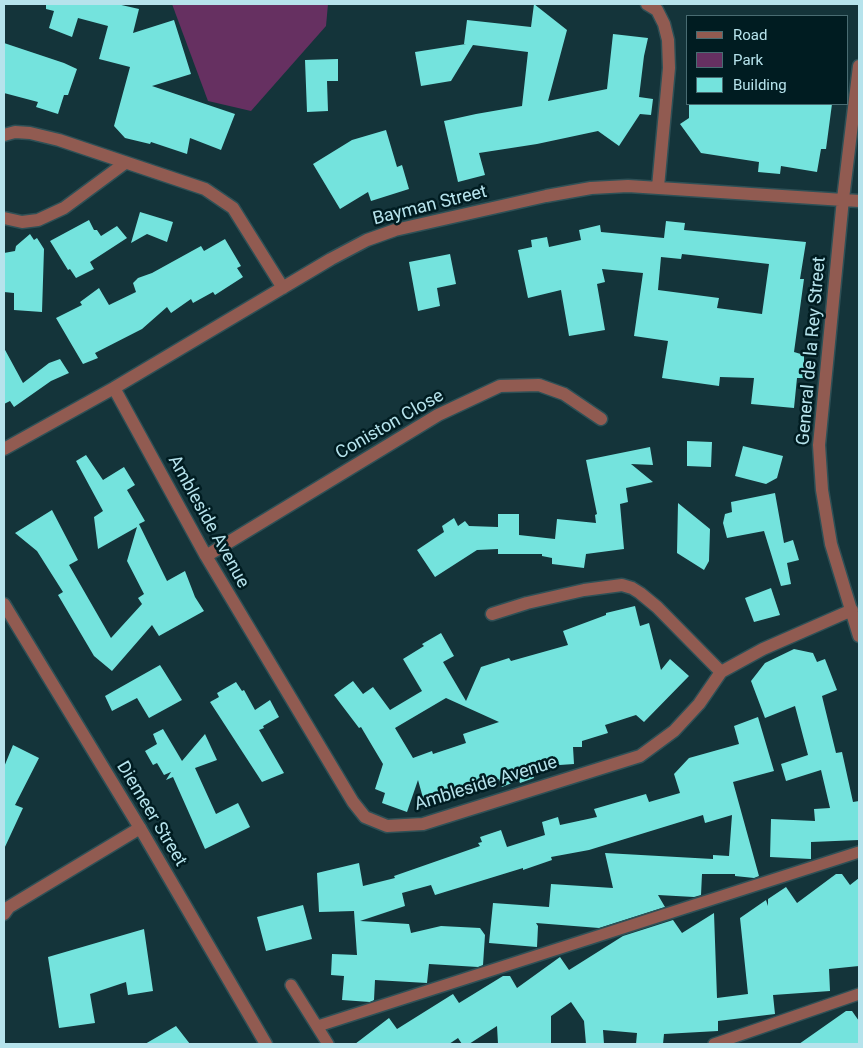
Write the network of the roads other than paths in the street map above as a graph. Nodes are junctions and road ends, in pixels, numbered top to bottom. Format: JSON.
{"nodes":[{"id":1,"x":647,"y":4,"type":"edge"},
{"id":2,"x":859,"y":66,"type":"edge"},
{"id":3,"x":4,"y":135,"type":"edge"},
{"id":4,"x":125,"y":163,"type":"junction"},
{"id":5,"x":658,"y":187,"type":"junction"},
{"id":6,"x":843,"y":199,"type":"junction"},
{"id":7,"x":859,"y":201,"type":"edge"},
{"id":8,"x":4,"y":218,"type":"edge"},
{"id":9,"x":282,"y":288,"type":"junction"},
{"id":10,"x":114,"y":388,"type":"junction"},
{"id":11,"x":601,"y":419,"type":"dead end"},
{"id":12,"x":4,"y":449,"type":"edge"},
{"id":13,"x":206,"y":556,"type":"junction"},
{"id":14,"x":4,"y":604,"type":"edge"},
{"id":15,"x":852,"y":610,"type":"junction"},
{"id":16,"x":492,"y":614,"type":"dead end"},
{"id":17,"x":859,"y":636,"type":"edge"},
{"id":18,"x":721,"y":672,"type":"junction"},
{"id":19,"x":140,"y":828,"type":"junction"},
{"id":20,"x":859,"y":852,"type":"edge"},
{"id":21,"x":4,"y":914,"type":"edge"},
{"id":22,"x":291,"y":985,"type":"dead end"},
{"id":23,"x":859,"y":994,"type":"edge"},
{"id":24,"x":318,"y":1026,"type":"junction"},
{"id":25,"x":266,"y":1044,"type":"edge"},
{"id":26,"x":328,"y":1044,"type":"edge"},
{"id":27,"x":714,"y":1044,"type":"edge"}],
"edges":[{"from":1,"to":5,"type":"street"},
{"from":2,"to":6,"type":"street","name":"General de la Rey Street"},
{"from":3,"to":4,"type":"street"},
{"from":4,"to":8,"type":"street"},
{"from":4,"to":9,"type":"street"},
{"from":5,"to":6,"type":"street","name":"Bayman Street"},
{"from":5,"to":9,"type":"street","name":"Bayman Street"},
{"from":6,"to":7,"type":"street","name":"Bayman Street"},
{"from":6,"to":15,"type":"street","name":"General de la Rey Street"},
{"from":9,"to":10,"type":"street","name":"Bayman Street"},
{"from":10,"to":12,"type":"street","name":"Bayman Street"},
{"from":10,"to":13,"type":"street","name":"Ambleside Avenue"},
{"from":11,"to":13,"type":"street","name":"Coniston Close"},
{"from":13,"to":18,"type":"street","name":"Ambleside Avenue"},
{"from":14,"to":19,"type":"street","name":"Diemeer Street"},
{"from":15,"to":17,"type":"street","name":"General de la Rey Street"},
{"from":15,"to":18,"type":"street","name":"Ambleside Avenue"},
{"from":16,"to":18,"type":"street"},
{"from":19,"to":21,"type":"street"},
{"from":19,"to":25,"type":"street","name":"Diemeer Street"},
{"from":20,"to":24,"type":"lane"},
{"from":22,"to":24,"type":"lane"},
{"from":23,"to":27,"type":"lane"},
{"from":24,"to":26,"type":"lane"}]}
